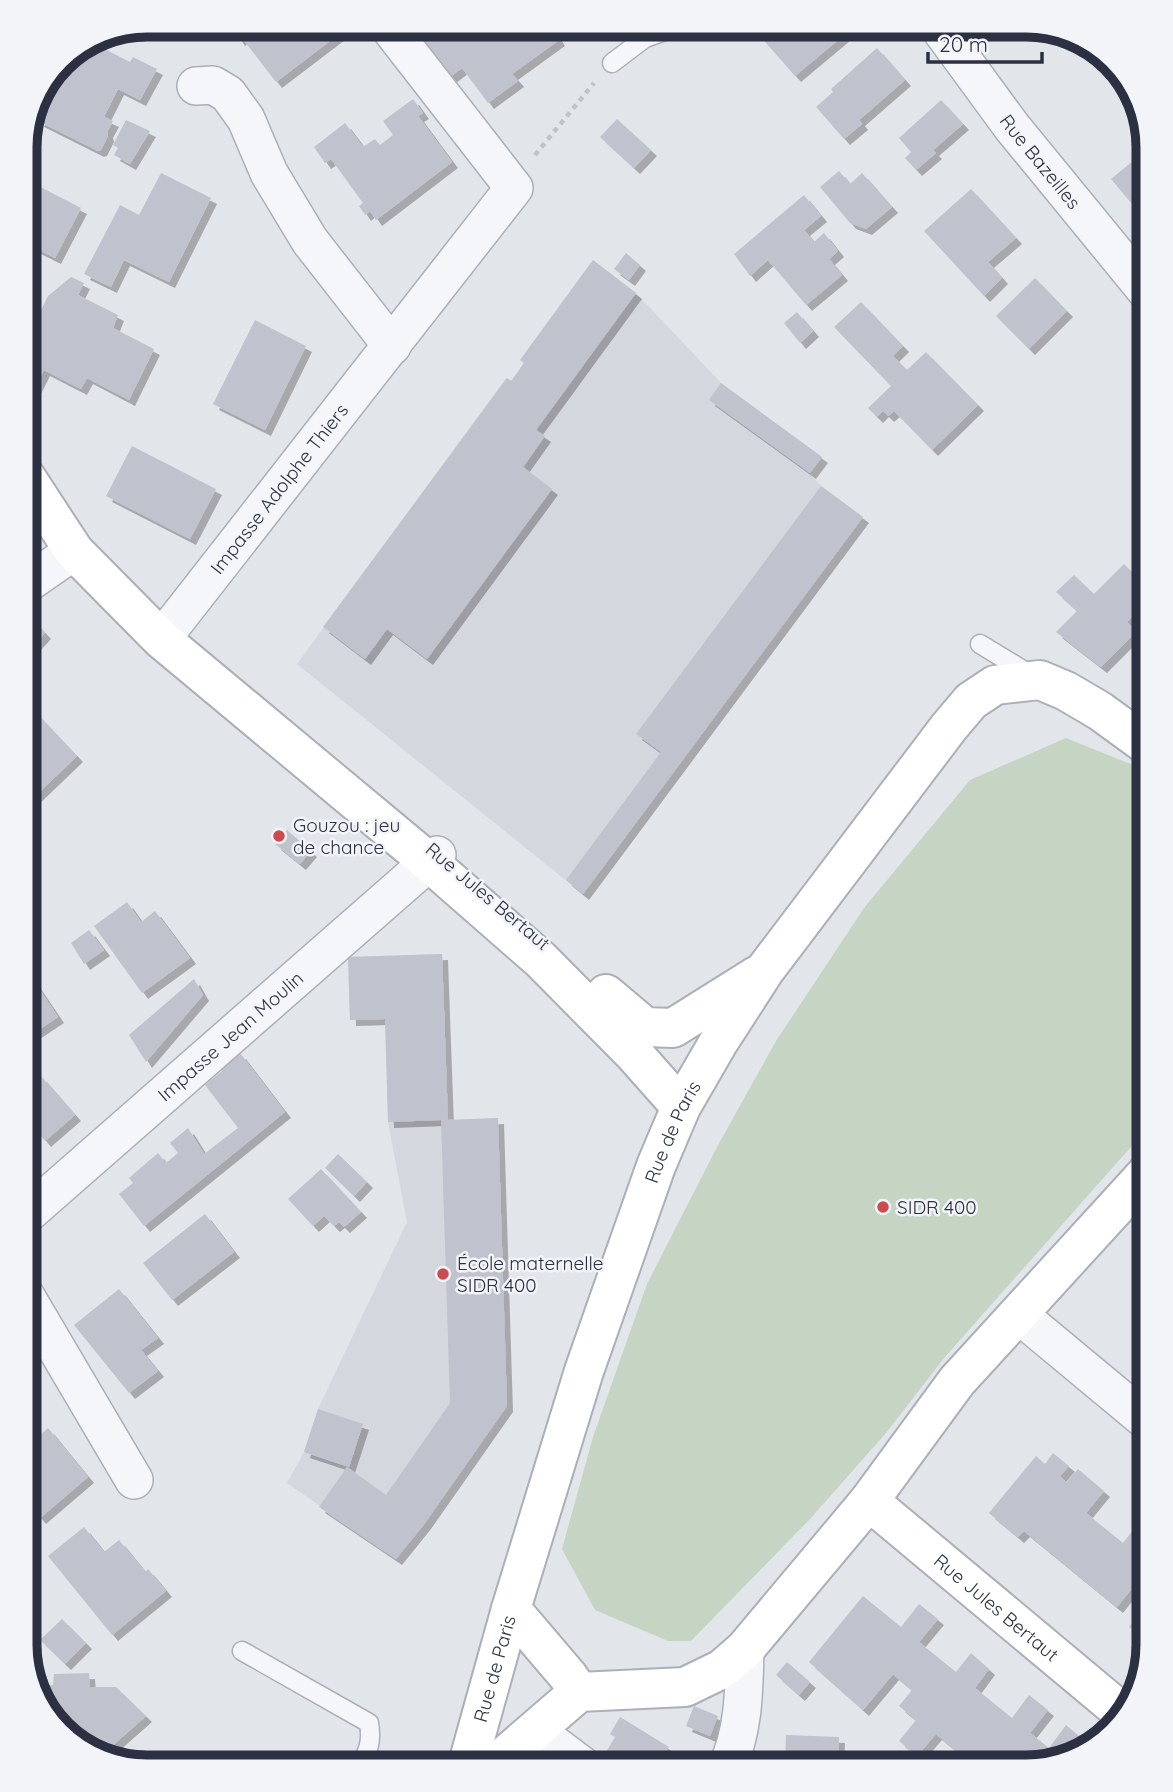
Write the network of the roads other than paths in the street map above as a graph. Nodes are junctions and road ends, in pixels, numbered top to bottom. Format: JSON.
{"nodes":[{"id":1,"x":397,"y":37,"type":"edge"},
{"id":2,"x":648,"y":37,"type":"edge"},
{"id":3,"x":946,"y":37,"type":"edge"},
{"id":4,"x":612,"y":63,"type":"road end"},
{"id":5,"x":196,"y":86,"type":"dead end"},
{"id":6,"x":1136,"y":277,"type":"edge"},
{"id":7,"x":392,"y":346,"type":"junction"},
{"id":8,"x":37,"y":493,"type":"edge"},
{"id":9,"x":84,"y":561,"type":"junction"},
{"id":10,"x":37,"y":580,"type":"edge"},
{"id":11,"x":164,"y":636,"type":"junction"},
{"id":12,"x":980,"y":644,"type":"dead end"},
{"id":13,"x":1040,"y":680,"type":"junction"},
{"id":14,"x":1100,"y":711,"type":"junction"},
{"id":15,"x":1136,"y":717,"type":"edge"},
{"id":16,"x":1136,"y":737,"type":"edge"},
{"id":17,"x":433,"y":859,"type":"junction"},
{"id":18,"x":765,"y":970,"type":"junction"},
{"id":19,"x":681,"y":1107,"type":"junction"},
{"id":20,"x":1136,"y":1186,"type":"edge"},
{"id":21,"x":37,"y":1205,"type":"edge"},
{"id":22,"x":1018,"y":1314,"type":"junction"},
{"id":23,"x":37,"y":1317,"type":"edge"},
{"id":24,"x":1136,"y":1411,"type":"edge"},
{"id":25,"x":134,"y":1480,"type":"dead end"},
{"id":26,"x":869,"y":1501,"type":"junction"},
{"id":27,"x":511,"y":1609,"type":"junction"},
{"id":28,"x":745,"y":1649,"type":"junction"},
{"id":29,"x":242,"y":1651,"type":"dead end"},
{"id":30,"x":579,"y":1692,"type":"junction"},
{"id":31,"x":1117,"y":1707,"type":"edge"},
{"id":32,"x":535,"y":1730,"type":"junction"},
{"id":33,"x":367,"y":1755,"type":"edge"},
{"id":34,"x":470,"y":1755,"type":"edge"},
{"id":35,"x":506,"y":1755,"type":"edge"},
{"id":36,"x":568,"y":1755,"type":"edge"},
{"id":37,"x":733,"y":1755,"type":"edge"}],
"edges":[{"from":1,"to":7,"type":"street","name":"Impasse Adolphe Thiers"},
{"from":2,"to":4,"type":"lane"},
{"from":3,"to":6,"type":"street","name":"Rue Bazeilles"},
{"from":5,"to":7,"type":"street"},
{"from":7,"to":11,"type":"street","name":"Impasse Adolphe Thiers"},
{"from":8,"to":9,"type":"street","name":"Rue Jules Bertaut"},
{"from":9,"to":10,"type":"street"},
{"from":9,"to":11,"type":"street","name":"Rue Jules Bertaut"},
{"from":11,"to":17,"type":"street","name":"Rue Jules Bertaut"},
{"from":12,"to":13,"type":"lane"},
{"from":13,"to":14,"type":"street"},
{"from":13,"to":18,"type":"street","name":"Rue de Paris"},
{"from":14,"to":15,"type":"street"},
{"from":14,"to":16,"type":"street"},
{"from":17,"to":18,"type":"street","name":"Rue Jules Bertaut"},
{"from":17,"to":19,"type":"street","name":"Rue Jules Bertaut"},
{"from":17,"to":21,"type":"street","name":"Impasse Jean Moulin"},
{"from":18,"to":19,"type":"street","name":"Rue de Paris"},
{"from":19,"to":27,"type":"street","name":"Rue de Paris"},
{"from":20,"to":22,"type":"street"},
{"from":22,"to":24,"type":"street"},
{"from":22,"to":26,"type":"street"},
{"from":23,"to":25,"type":"street"},
{"from":26,"to":28,"type":"street"},
{"from":26,"to":31,"type":"street","name":"Rue Jules Bertaut"},
{"from":27,"to":30,"type":"street"},
{"from":27,"to":34,"type":"street","name":"Rue de Paris"},
{"from":28,"to":30,"type":"street"},
{"from":28,"to":37,"type":"street"},
{"from":29,"to":33,"type":"lane"},
{"from":30,"to":32,"type":"street"},
{"from":32,"to":35,"type":"street"},
{"from":32,"to":36,"type":"street"}]}
